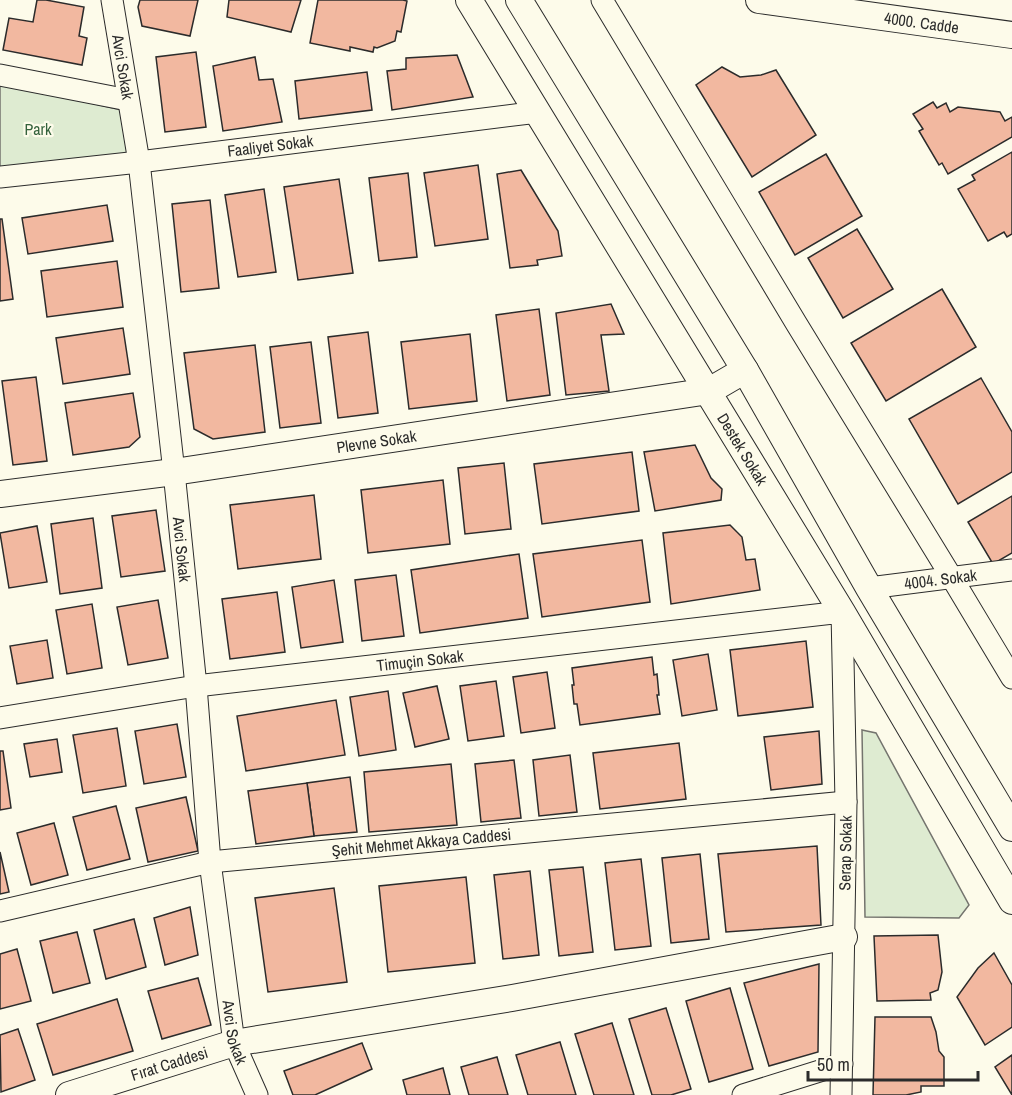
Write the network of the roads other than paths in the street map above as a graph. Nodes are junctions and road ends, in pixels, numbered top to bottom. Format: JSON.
{"nodes":[{"id":1,"x":112,"y":0,"type":"edge"},
{"id":2,"x":470,"y":0,"type":"edge"},
{"id":3,"x":519,"y":0,"type":"edge"},
{"id":4,"x":602,"y":0,"type":"edge"},
{"id":5,"x":759,"y":0,"type":"edge"},
{"id":6,"x":1012,"y":35,"type":"edge"},
{"id":7,"x":0,"y":75,"type":"edge"},
{"id":8,"x":128,"y":100,"type":"junction"},
{"id":9,"x":538,"y":112,"type":"junction"},
{"id":10,"x":139,"y":162,"type":"junction"},
{"id":11,"x":0,"y":177,"type":"edge"},
{"id":12,"x":745,"y":370,"type":"junction"},
{"id":13,"x":709,"y":391,"type":"junction"},
{"id":14,"x":174,"y":472,"type":"junction"},
{"id":15,"x":0,"y":494,"type":"edge"},
{"id":16,"x":1012,"y":570,"type":"edge"},
{"id":17,"x":952,"y":578,"type":"junction"},
{"id":18,"x":869,"y":588,"type":"junction"},
{"id":19,"x":842,"y":612,"type":"junction"},
{"id":20,"x":1012,"y":678,"type":"edge"},
{"id":21,"x":196,"y":686,"type":"junction"},
{"id":22,"x":0,"y":718,"type":"edge"},
{"id":23,"x":846,"y":802,"type":"junction"},
{"id":24,"x":1012,"y":828,"type":"edge"},
{"id":25,"x":210,"y":862,"type":"junction"},
{"id":26,"x":1012,"y":901,"type":"edge"},
{"id":27,"x":0,"y":910,"type":"edge"},
{"id":28,"x":844,"y":937,"type":"junction"},
{"id":29,"x":234,"y":1042,"type":"junction"},
{"id":30,"x":842,"y":1064,"type":"junction"},
{"id":31,"x":69,"y":1095,"type":"edge"},
{"id":32,"x":257,"y":1095,"type":"edge"},
{"id":33,"x":743,"y":1095,"type":"edge"},
{"id":34,"x":841,"y":1095,"type":"edge"}],
"edges":[{"from":1,"to":8,"type":"street","name":"Avci Sokak"},
{"from":2,"to":9,"type":"street","name":"Destek Sokak"},
{"from":3,"to":12,"type":"street"},
{"from":4,"to":17,"type":"street"},
{"from":5,"to":6,"type":"street","name":"4000. Cadde"},
{"from":7,"to":8,"type":"street"},
{"from":8,"to":10,"type":"street","name":"Avci Sokak"},
{"from":9,"to":10,"type":"street","name":"Faaliyet Sokak"},
{"from":9,"to":13,"type":"street","name":"Destek Sokak"},
{"from":10,"to":11,"type":"street","name":"Faaliyet Sokak"},
{"from":10,"to":14,"type":"street","name":"Avci Sokak"},
{"from":12,"to":13,"type":"street","name":"Plevne Sokak"},
{"from":12,"to":18,"type":"street"},
{"from":13,"to":14,"type":"street","name":"Plevne Sokak"},
{"from":13,"to":19,"type":"street","name":"Destek Sokak"},
{"from":14,"to":15,"type":"street","name":"Plevne Sokak"},
{"from":14,"to":21,"type":"street","name":"Avci Sokak"},
{"from":16,"to":17,"type":"street","name":"4004. Sokak"},
{"from":17,"to":18,"type":"street","name":"4004. Sokak"},
{"from":17,"to":20,"type":"street"},
{"from":18,"to":24,"type":"street"},
{"from":19,"to":21,"type":"street","name":"Timuçin Sokak"},
{"from":19,"to":23,"type":"street","name":"Serap Sokak"},
{"from":19,"to":26,"type":"street","name":"Destek Sokak"},
{"from":21,"to":22,"type":"street","name":"Timuçin Sokak"},
{"from":21,"to":25,"type":"street","name":"Avci Sokak"},
{"from":23,"to":25,"type":"street","name":"Şehit Mehmet Akkaya Caddesi"},
{"from":23,"to":28,"type":"street","name":"Serap Sokak"},
{"from":25,"to":27,"type":"street","name":"Şehit Mehmet Akkaya Caddesi"},
{"from":25,"to":29,"type":"street","name":"Avci Sokak"},
{"from":28,"to":29,"type":"street","name":"Fırat Caddesi"},
{"from":28,"to":30,"type":"street","name":"Serap Sokak"},
{"from":29,"to":31,"type":"street","name":"Fırat Caddesi"},
{"from":29,"to":32,"type":"street","name":"Avci Sokak"},
{"from":30,"to":33,"type":"street"},
{"from":30,"to":34,"type":"street","name":"Serap Sokak"}]}
